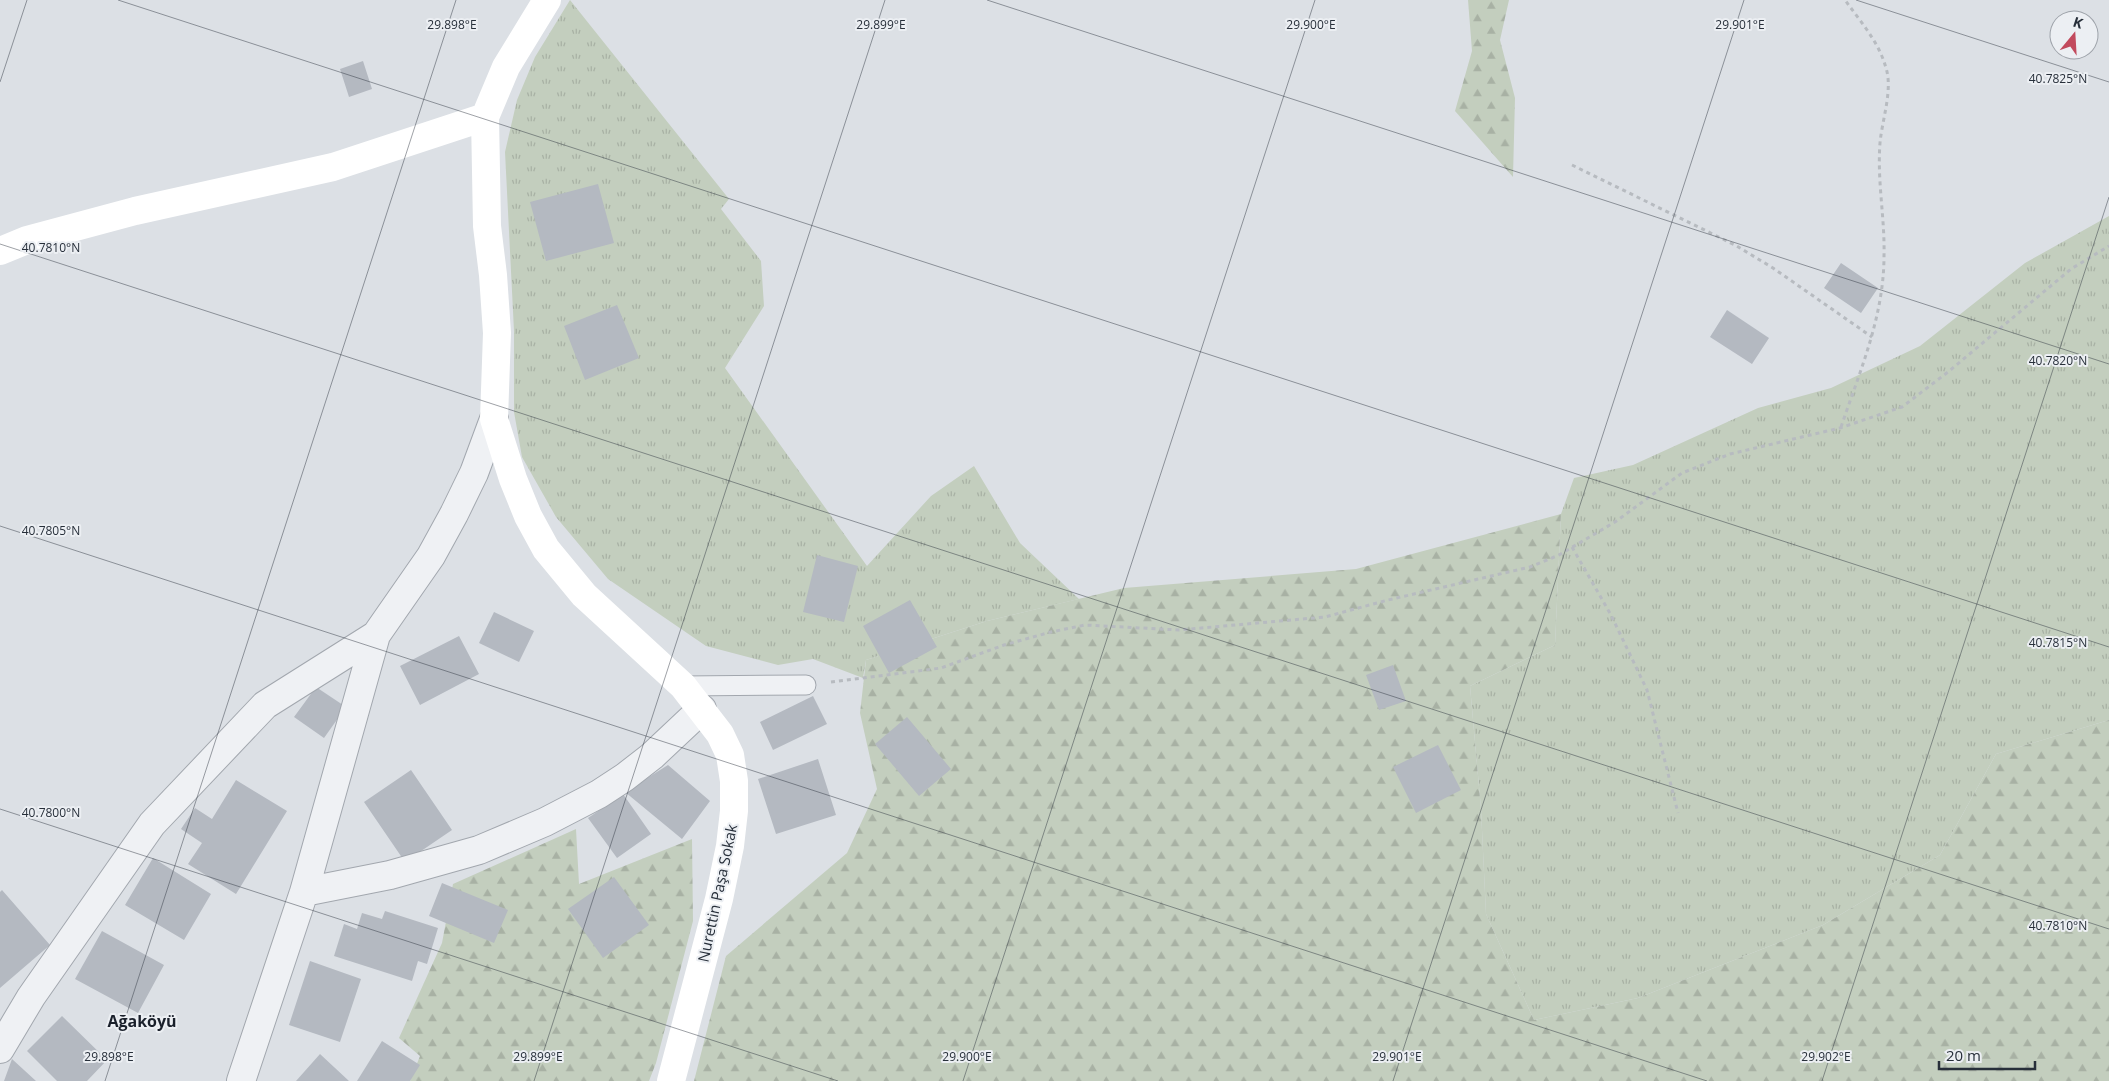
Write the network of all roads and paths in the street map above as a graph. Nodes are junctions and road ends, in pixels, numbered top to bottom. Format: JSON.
{"nodes":[{"id":1,"x":547,"y":0,"type":"edge"},
{"id":2,"x":1845,"y":0,"type":"edge"},
{"id":3,"x":485,"y":117,"type":"junction"},
{"id":4,"x":1572,"y":165,"type":"dead end"},
{"id":5,"x":2109,"y":246,"type":"edge"},
{"id":6,"x":0,"y":251,"type":"edge"},
{"id":7,"x":1872,"y":337,"type":"junction"},
{"id":8,"x":494,"y":419,"type":"junction"},
{"id":9,"x":1840,"y":428,"type":"junction"},
{"id":10,"x":1572,"y":547,"type":"junction"},
{"id":11,"x":376,"y":635,"type":"junction"},
{"id":12,"x":806,"y":685,"type":"joint"},
{"id":13,"x":683,"y":686,"type":"junction"},
{"id":14,"x":702,"y":709,"type":"junction"},
{"id":15,"x":1678,"y":813,"type":"dead end"},
{"id":16,"x":304,"y":892,"type":"junction"},
{"id":17,"x":0,"y":1049,"type":"edge"},
{"id":18,"x":241,"y":1081,"type":"edge"},
{"id":19,"x":671,"y":1081,"type":"edge"}],
"edges":[{"from":1,"to":3,"type":"street"},
{"from":2,"to":7,"type":"path"},
{"from":3,"to":6,"type":"street"},
{"from":3,"to":8,"type":"street","name":"Nurettin Paşa Sokak"},
{"from":4,"to":7,"type":"path"},
{"from":5,"to":9,"type":"path"},
{"from":7,"to":9,"type":"path"},
{"from":8,"to":11,"type":"street"},
{"from":8,"to":13,"type":"street","name":"Nurettin Paşa Sokak"},
{"from":9,"to":10,"type":"path"},
{"from":10,"to":12,"type":"path"},
{"from":10,"to":15,"type":"path"},
{"from":11,"to":16,"type":"street"},
{"from":11,"to":17,"type":"street"},
{"from":12,"to":13,"type":"lane"},
{"from":13,"to":14,"type":"street","name":"Nurettin Paşa Sokak"},
{"from":14,"to":16,"type":"street"},
{"from":14,"to":19,"type":"street","name":"Nurettin Paşa Sokak"},
{"from":16,"to":18,"type":"street"}]}
